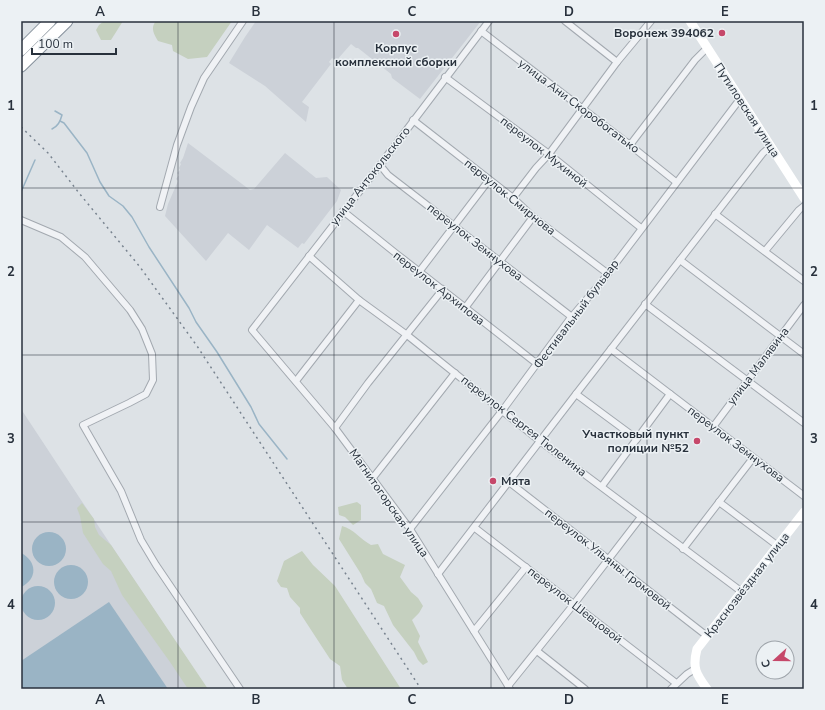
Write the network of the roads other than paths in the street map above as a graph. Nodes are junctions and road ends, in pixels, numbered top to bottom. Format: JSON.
{"nodes":[{"id":1,"x":50,"y":21,"type":"edge"},
{"id":2,"x":67,"y":21,"type":"edge"},
{"id":3,"x":243,"y":21,"type":"edge"},
{"id":4,"x":489,"y":21,"type":"edge"},
{"id":5,"x":651,"y":21,"type":"edge"},
{"id":6,"x":690,"y":21,"type":"edge"},
{"id":7,"x":568,"y":22,"type":"edge"},
{"id":8,"x":481,"y":32,"type":"junction"},
{"id":9,"x":708,"y":48,"type":"junction"},
{"id":10,"x":21,"y":50,"type":"edge"},
{"id":11,"x":617,"y":62,"type":"junction"},
{"id":12,"x":21,"y":66,"type":"edge"},
{"id":13,"x":446,"y":77,"type":"junction"},
{"id":14,"x":740,"y":99,"type":"junction"},
{"id":15,"x":582,"y":108,"type":"junction"},
{"id":16,"x":413,"y":120,"type":"junction"},
{"id":17,"x":630,"y":145,"type":"junction"},
{"id":18,"x":770,"y":147,"type":"junction"},
{"id":19,"x":549,"y":154,"type":"junction"},
{"id":20,"x":380,"y":165,"type":"junction"},
{"id":21,"x":489,"y":180,"type":"junction"},
{"id":22,"x":676,"y":182,"type":"junction"},
{"id":23,"x":512,"y":198,"type":"junction"},
{"id":24,"x":804,"y":198,"type":"edge"},
{"id":25,"x":804,"y":206,"type":"edge"},
{"id":26,"x":160,"y":207,"type":"dead end"},
{"id":27,"x":343,"y":211,"type":"junction"},
{"id":28,"x":715,"y":214,"type":"junction"},
{"id":29,"x":532,"y":217,"type":"junction"},
{"id":30,"x":21,"y":220,"type":"edge"},
{"id":31,"x":455,"y":226,"type":"junction"},
{"id":32,"x":641,"y":228,"type":"junction"},
{"id":33,"x":766,"y":251,"type":"junction"},
{"id":34,"x":309,"y":256,"type":"junction"},
{"id":35,"x":680,"y":260,"type":"junction"},
{"id":36,"x":500,"y":262,"type":"junction"},
{"id":37,"x":419,"y":272,"type":"junction"},
{"id":38,"x":607,"y":273,"type":"junction"},
{"id":39,"x":804,"y":281,"type":"edge"},
{"id":40,"x":443,"y":290,"type":"junction"},
{"id":41,"x":359,"y":300,"type":"junction"},
{"id":42,"x":645,"y":304,"type":"junction"},
{"id":43,"x":804,"y":305,"type":"edge"},
{"id":44,"x":465,"y":308,"type":"junction"},
{"id":45,"x":572,"y":317,"type":"junction"},
{"id":46,"x":252,"y":330,"type":"joint"},
{"id":47,"x":407,"y":335,"type":"junction"},
{"id":48,"x":781,"y":336,"type":"junction"},
{"id":49,"x":611,"y":349,"type":"junction"},
{"id":50,"x":804,"y":354,"type":"edge"},
{"id":51,"x":536,"y":363,"type":"junction"},
{"id":52,"x":455,"y":373,"type":"junction"},
{"id":53,"x":296,"y":381,"type":"junction"},
{"id":54,"x":747,"y":381,"type":"junction"},
{"id":55,"x":576,"y":394,"type":"junction"},
{"id":56,"x":670,"y":394,"type":"junction"},
{"id":57,"x":502,"y":411,"type":"junction"},
{"id":58,"x":804,"y":423,"type":"edge"},
{"id":59,"x":713,"y":427,"type":"junction"},
{"id":60,"x":335,"y":428,"type":"junction"},
{"id":61,"x":637,"y":439,"type":"junction"},
{"id":62,"x":540,"y":440,"type":"junction"},
{"id":63,"x":752,"y":458,"type":"junction"},
{"id":64,"x":372,"y":478,"type":"junction"},
{"id":65,"x":509,"y":482,"type":"junction"},
{"id":66,"x":602,"y":486,"type":"junction"},
{"id":67,"x":804,"y":496,"type":"edge"},
{"id":68,"x":719,"y":502,"type":"junction"},
{"id":69,"x":804,"y":512,"type":"edge"},
{"id":70,"x":641,"y":517,"type":"junction"},
{"id":71,"x":475,"y":528,"type":"junction"},
{"id":72,"x":410,"y":529,"type":"junction"},
{"id":73,"x":778,"y":546,"type":"junction"},
{"id":74,"x":684,"y":549,"type":"junction"},
{"id":75,"x":609,"y":559,"type":"junction"},
{"id":76,"x":526,"y":567,"type":"junction"},
{"id":77,"x":438,"y":574,"type":"junction"},
{"id":78,"x":742,"y":592,"type":"junction"},
{"id":79,"x":574,"y":604,"type":"junction"},
{"id":80,"x":474,"y":631,"type":"junction"},
{"id":81,"x":707,"y":636,"type":"junction"},
{"id":82,"x":537,"y":651,"type":"junction"},
{"id":83,"x":694,"y":664,"type":"junction"},
{"id":84,"x":676,"y":683,"type":"junction"},
{"id":85,"x":509,"y":688,"type":"edge"},
{"id":86,"x":240,"y":689,"type":"edge"},
{"id":87,"x":585,"y":689,"type":"edge"},
{"id":88,"x":671,"y":689,"type":"edge"},
{"id":89,"x":707,"y":689,"type":"edge"}],
"edges":[{"from":1,"to":10,"type":"highway"},
{"from":2,"to":12,"type":"highway"},
{"from":3,"to":26,"type":"street"},
{"from":4,"to":8,"type":"street","name":"улица Антокольского"},
{"from":5,"to":11,"type":"street"},
{"from":6,"to":9,"type":"street","name":"Путиловская улица"},
{"from":7,"to":11,"type":"street"},
{"from":8,"to":13,"type":"street","name":"улица Антокольского"},
{"from":8,"to":15,"type":"street","name":"улица Ани Скоробогатько"},
{"from":9,"to":14,"type":"street","name":"Путиловская улица"},
{"from":9,"to":17,"type":"street"},
{"from":11,"to":15,"type":"street"},
{"from":13,"to":16,"type":"street","name":"улица Антокольского"},
{"from":13,"to":19,"type":"street","name":"переулок Мухиной"},
{"from":14,"to":18,"type":"street","name":"Путиловская улица"},
{"from":14,"to":22,"type":"street","name":"Фестивальный бульвар"},
{"from":15,"to":17,"type":"street","name":"улица Ани Скоробогатько"},
{"from":15,"to":19,"type":"street"},
{"from":16,"to":20,"type":"street","name":"улица Антокольского"},
{"from":16,"to":21,"type":"street","name":"переулок Смирнова"},
{"from":17,"to":22,"type":"street","name":"улица Ани Скоробогатько"},
{"from":18,"to":24,"type":"street","name":"Путиловская улица"},
{"from":18,"to":28,"type":"street"},
{"from":19,"to":23,"type":"street"},
{"from":19,"to":32,"type":"street","name":"переулок Мухиной"},
{"from":20,"to":27,"type":"street","name":"улица Антокольского"},
{"from":20,"to":31,"type":"street","name":"переулок Земнухова"},
{"from":21,"to":23,"type":"street","name":"переулок Смирнова"},
{"from":21,"to":31,"type":"street"},
{"from":22,"to":32,"type":"street","name":"Фестивальный бульвар"},
{"from":23,"to":29,"type":"street","name":"переулок Смирнова"},
{"from":25,"to":33,"type":"street"},
{"from":27,"to":34,"type":"street","name":"улица Антокольского"},
{"from":27,"to":37,"type":"street","name":"переулок Архипова"},
{"from":28,"to":33,"type":"street"},
{"from":28,"to":35,"type":"street"},
{"from":29,"to":36,"type":"street"},
{"from":29,"to":38,"type":"street","name":"переулок Смирнова"},
{"from":30,"to":86,"type":"street"},
{"from":31,"to":36,"type":"street","name":"переулок Земнухова"},
{"from":31,"to":37,"type":"street"},
{"from":32,"to":38,"type":"street","name":"Фестивальный бульвар"},
{"from":33,"to":39,"type":"street"},
{"from":34,"to":41,"type":"street","name":"переулок Сергея Тюленина"},
{"from":34,"to":46,"type":"street","name":"улица Антокольского"},
{"from":35,"to":42,"type":"street"},
{"from":35,"to":48,"type":"street"},
{"from":36,"to":44,"type":"street"},
{"from":36,"to":45,"type":"street","name":"переулок Земнухова"},
{"from":37,"to":40,"type":"street","name":"переулок Архипова"},
{"from":38,"to":45,"type":"street","name":"Фестивальный бульвар"},
{"from":40,"to":44,"type":"street","name":"переулок Архипова"},
{"from":40,"to":47,"type":"street"},
{"from":41,"to":47,"type":"street","name":"переулок Сергея Тюленина"},
{"from":41,"to":53,"type":"street"},
{"from":42,"to":49,"type":"street"},
{"from":42,"to":54,"type":"street"},
{"from":43,"to":48,"type":"street","name":"улица Малявина"},
{"from":44,"to":51,"type":"street","name":"переулок Архипова"},
{"from":45,"to":51,"type":"street","name":"Фестивальный бульвар"},
{"from":46,"to":53,"type":"street","name":"Магнитогорская улица"},
{"from":47,"to":52,"type":"street","name":"переулок Сергея Тюленина"},
{"from":47,"to":60,"type":"street"},
{"from":48,"to":50,"type":"street"},
{"from":48,"to":54,"type":"street","name":"улица Малявина"},
{"from":49,"to":55,"type":"street"},
{"from":49,"to":56,"type":"street","name":"переулок Земнухова"},
{"from":51,"to":57,"type":"street","name":"Фестивальный бульвар"},
{"from":52,"to":57,"type":"street","name":"переулок Сергея Тюленина"},
{"from":52,"to":64,"type":"street"},
{"from":53,"to":60,"type":"street","name":"Магнитогорская улица"},
{"from":54,"to":58,"type":"street"},
{"from":54,"to":59,"type":"street","name":"улица Малявина"},
{"from":55,"to":61,"type":"street"},
{"from":55,"to":62,"type":"street"},
{"from":56,"to":59,"type":"street","name":"переулок Земнухова"},
{"from":56,"to":61,"type":"street"},
{"from":57,"to":62,"type":"street","name":"переулок Сергея Тюленина"},
{"from":57,"to":72,"type":"street","name":"Фестивальный бульвар"},
{"from":59,"to":63,"type":"street","name":"переулок Земнухова"},
{"from":60,"to":64,"type":"street","name":"Магнитогорская улица"},
{"from":61,"to":66,"type":"street"},
{"from":62,"to":65,"type":"street"},
{"from":62,"to":66,"type":"street","name":"переулок Сергея Тюленина"},
{"from":63,"to":67,"type":"street","name":"переулок Земнухова"},
{"from":63,"to":68,"type":"street"},
{"from":64,"to":72,"type":"street","name":"Магнитогорская улица"},
{"from":65,"to":71,"type":"street"},
{"from":65,"to":75,"type":"street","name":"переулок Ульяны Громовой"},
{"from":66,"to":70,"type":"street","name":"переулок Сергея Тюленина"},
{"from":68,"to":73,"type":"street"},
{"from":68,"to":74,"type":"street"},
{"from":69,"to":73,"type":"street","name":"Краснозвёздная улица"},
{"from":70,"to":74,"type":"street","name":"переулок Сергея Тюленина"},
{"from":70,"to":75,"type":"street"},
{"from":71,"to":76,"type":"street","name":"переулок Шевцовой"},
{"from":71,"to":77,"type":"street"},
{"from":72,"to":77,"type":"street","name":"Магнитогорская улица"},
{"from":73,"to":78,"type":"street","name":"Краснозвёздная улица"},
{"from":74,"to":78,"type":"street","name":"переулок Сергея Тюленина"},
{"from":75,"to":79,"type":"street"},
{"from":75,"to":81,"type":"street","name":"переулок Ульяны Громовой"},
{"from":76,"to":79,"type":"street","name":"переулок Шевцовой"},
{"from":76,"to":80,"type":"street"},
{"from":77,"to":80,"type":"street","name":"Магнитогорская улица"},
{"from":78,"to":81,"type":"street","name":"Краснозвёздная улица"},
{"from":79,"to":82,"type":"street"},
{"from":79,"to":84,"type":"street","name":"переулок Шевцовой"},
{"from":80,"to":85,"type":"street","name":"Магнитогорская улица"},
{"from":81,"to":83,"type":"street","name":"Краснозвёздная улица"},
{"from":82,"to":85,"type":"street"},
{"from":82,"to":87,"type":"street"},
{"from":83,"to":84,"type":"street"},
{"from":83,"to":89,"type":"street"},
{"from":84,"to":88,"type":"street"}]}
